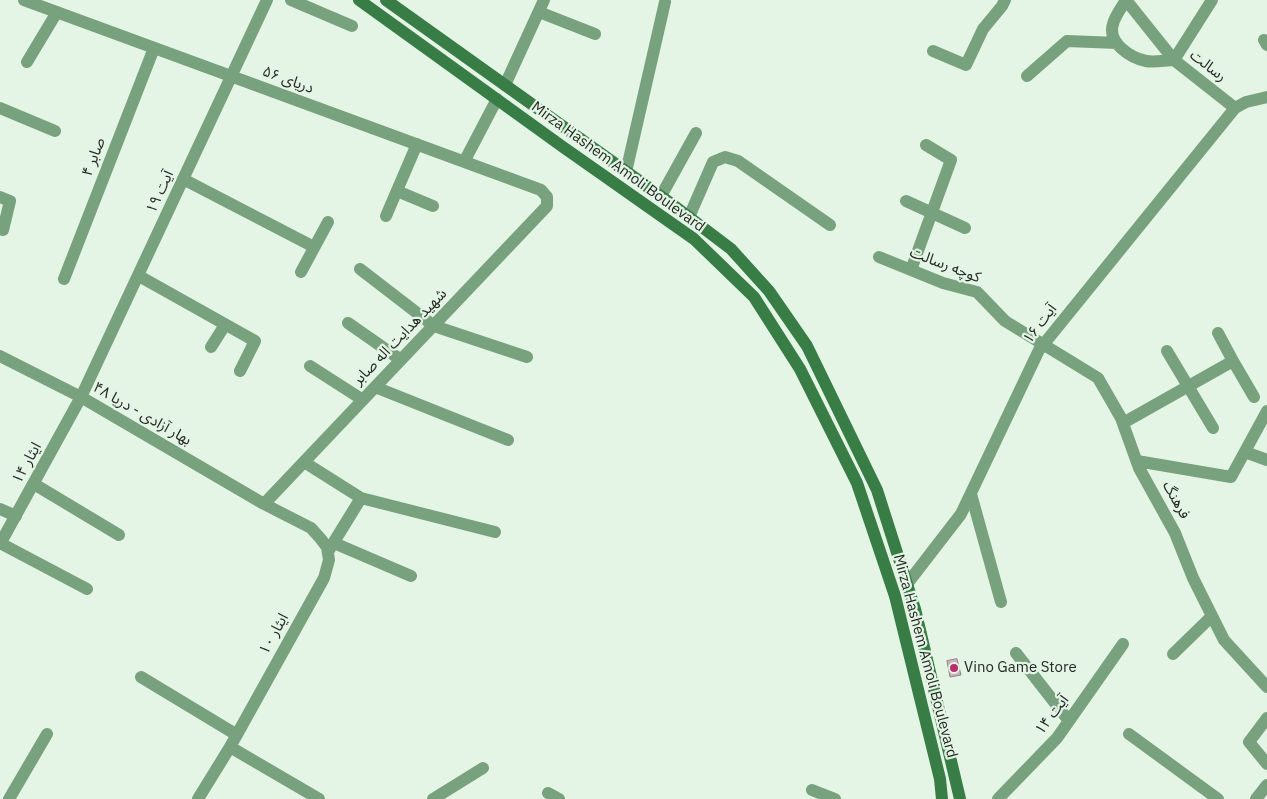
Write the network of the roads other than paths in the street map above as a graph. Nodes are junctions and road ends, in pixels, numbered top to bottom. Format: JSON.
{"nodes":[{"id":1,"x":24,"y":0,"type":"edge"},
{"id":2,"x":267,"y":0,"type":"edge"},
{"id":3,"x":291,"y":0,"type":"edge"},
{"id":4,"x":360,"y":0,"type":"edge"},
{"id":5,"x":386,"y":0,"type":"edge"},
{"id":6,"x":1005,"y":0,"type":"edge"},
{"id":7,"x":1126,"y":0,"type":"edge"},
{"id":8,"x":1212,"y":0,"type":"edge"},
{"id":9,"x":665,"y":2,"type":"dead end"},
{"id":10,"x":543,"y":3,"type":"edge"},
{"id":11,"x":46,"y":4,"type":"edge"},
{"id":12,"x":57,"y":12,"type":"junction"},
{"id":13,"x":352,"y":26,"type":"dead end"},
{"id":14,"x":595,"y":34,"type":"dead end"},
{"id":15,"x":1117,"y":43,"type":"junction"},
{"id":16,"x":154,"y":48,"type":"junction"},
{"id":17,"x":933,"y":51,"type":"dead end"},
{"id":18,"x":1174,"y":60,"type":"junction"},
{"id":19,"x":27,"y":62,"type":"dead end"},
{"id":20,"x":231,"y":76,"type":"junction"},
{"id":21,"x":1027,"y":76,"type":"dead end"},
{"id":22,"x":505,"y":85,"type":"junction"},
{"id":23,"x":1267,"y":97,"type":"edge"},
{"id":24,"x":497,"y":100,"type":"junction"},
{"id":25,"x":0,"y":108,"type":"edge"},
{"id":26,"x":1235,"y":108,"type":"junction"},
{"id":27,"x":55,"y":131,"type":"dead end"},
{"id":28,"x":696,"y":134,"type":"dead end"},
{"id":29,"x":586,"y":143,"type":"junction"},
{"id":30,"x":417,"y":144,"type":"junction"},
{"id":31,"x":926,"y":145,"type":"dead end"},
{"id":32,"x":575,"y":155,"type":"junction"},
{"id":33,"x":609,"y":160,"type":"junction"},
{"id":34,"x":464,"y":162,"type":"junction"},
{"id":35,"x":597,"y":171,"type":"junction"},
{"id":36,"x":626,"y":172,"type":"junction"},
{"id":37,"x":183,"y":179,"type":"junction"},
{"id":38,"x":541,"y":190,"type":"joint"},
{"id":39,"x":397,"y":191,"type":"junction"},
{"id":40,"x":661,"y":196,"type":"junction"},
{"id":41,"x":0,"y":197,"type":"edge"},
{"id":42,"x":906,"y":201,"type":"dead end"},
{"id":43,"x":433,"y":206,"type":"dead end"},
{"id":44,"x":932,"y":213,"type":"junction"},
{"id":45,"x":386,"y":216,"type":"dead end"},
{"id":46,"x":689,"y":217,"type":"junction"},
{"id":47,"x":328,"y":222,"type":"dead end"},
{"id":48,"x":830,"y":225,"type":"dead end"},
{"id":49,"x":965,"y":228,"type":"dead end"},
{"id":50,"x":3,"y":230,"type":"dead end"},
{"id":51,"x":314,"y":247,"type":"junction"},
{"id":52,"x":879,"y":257,"type":"dead end"},
{"id":53,"x":360,"y":269,"type":"dead end"},
{"id":54,"x":911,"y":270,"type":"junction"},
{"id":55,"x":301,"y":272,"type":"dead end"},
{"id":56,"x":138,"y":276,"type":"junction"},
{"id":57,"x":64,"y":279,"type":"dead end"},
{"id":58,"x":348,"y":322,"type":"dead end"},
{"id":59,"x":226,"y":325,"type":"junction"},
{"id":60,"x":434,"y":326,"type":"junction"},
{"id":61,"x":1218,"y":333,"type":"dead end"},
{"id":62,"x":1044,"y":345,"type":"junction"},
{"id":63,"x":211,"y":347,"type":"dead end"},
{"id":64,"x":1167,"y":350,"type":"dead end"},
{"id":65,"x":0,"y":356,"type":"edge"},
{"id":66,"x":527,"y":357,"type":"dead end"},
{"id":67,"x":401,"y":360,"type":"junction"},
{"id":68,"x":1232,"y":361,"type":"junction"},
{"id":69,"x":310,"y":366,"type":"dead end"},
{"id":70,"x":240,"y":371,"type":"dead end"},
{"id":71,"x":1189,"y":385,"type":"junction"},
{"id":72,"x":375,"y":387,"type":"junction"},
{"id":73,"x":81,"y":397,"type":"junction"},
{"id":74,"x":1254,"y":397,"type":"dead end"},
{"id":75,"x":363,"y":400,"type":"junction"},
{"id":76,"x":1267,"y":411,"type":"edge"},
{"id":77,"x":1123,"y":423,"type":"junction"},
{"id":78,"x":1213,"y":428,"type":"dead end"},
{"id":79,"x":508,"y":440,"type":"dead end"},
{"id":80,"x":1245,"y":452,"type":"junction"},
{"id":81,"x":1267,"y":460,"type":"edge"},
{"id":82,"x":1136,"y":461,"type":"junction"},
{"id":83,"x":304,"y":462,"type":"junction"},
{"id":84,"x":34,"y":484,"type":"junction"},
{"id":85,"x":971,"y":494,"type":"junction"},
{"id":86,"x":361,"y":498,"type":"junction"},
{"id":87,"x":264,"y":504,"type":"junction"},
{"id":88,"x":0,"y":509,"type":"edge"},
{"id":89,"x":16,"y":516,"type":"junction"},
{"id":90,"x":495,"y":532,"type":"dead end"},
{"id":91,"x":119,"y":535,"type":"dead end"},
{"id":92,"x":0,"y":543,"type":"edge"},
{"id":93,"x":331,"y":548,"type":"junction"},
{"id":94,"x":411,"y":576,"type":"dead end"},
{"id":95,"x":907,"y":584,"type":"junction"},
{"id":96,"x":87,"y":589,"type":"dead end"},
{"id":97,"x":1001,"y":602,"type":"dead end"},
{"id":98,"x":1212,"y":616,"type":"junction"},
{"id":99,"x":1123,"y":644,"type":"dead end"},
{"id":100,"x":1016,"y":653,"type":"dead end"},
{"id":101,"x":1173,"y":654,"type":"dead end"},
{"id":102,"x":141,"y":677,"type":"dead end"},
{"id":103,"x":933,"y":683,"type":"junction"},
{"id":104,"x":917,"y":686,"type":"junction"},
{"id":105,"x":1267,"y":686,"type":"edge"},
{"id":106,"x":1267,"y":718,"type":"edge"},
{"id":107,"x":1069,"y":721,"type":"junction"},
{"id":108,"x":47,"y":734,"type":"dead end"},
{"id":109,"x":1128,"y":734,"type":"dead end"},
{"id":110,"x":234,"y":741,"type":"junction"},
{"id":111,"x":1267,"y":764,"type":"edge"},
{"id":112,"x":483,"y":768,"type":"dead end"},
{"id":113,"x":1267,"y":785,"type":"edge"},
{"id":114,"x":812,"y":790,"type":"dead end"},
{"id":115,"x":9,"y":799,"type":"edge"},
{"id":116,"x":198,"y":799,"type":"edge"},
{"id":117,"x":319,"y":799,"type":"edge"},
{"id":118,"x":433,"y":799,"type":"edge"},
{"id":119,"x":836,"y":799,"type":"edge"},
{"id":120,"x":942,"y":799,"type":"edge"},
{"id":121,"x":960,"y":799,"type":"edge"},
{"id":122,"x":998,"y":799,"type":"edge"},
{"id":123,"x":1218,"y":799,"type":"edge"},
{"id":124,"x":1256,"y":799,"type":"edge"}],
"edges":[{"from":1,"to":11,"type":"street","name":"دریای ۵۶"},
{"from":2,"to":20,"type":"street","name":"آیت ۱۹"},
{"from":3,"to":13,"type":"street"},
{"from":4,"to":24,"type":"main road","name":"Mirza Hashem Amoli Boulevard"},
{"from":5,"to":22,"type":"main road","name":"Mirza Hashem Amoli Boulevard"},
{"from":6,"to":17,"type":"street"},
{"from":7,"to":15,"type":"street"},
{"from":7,"to":18,"type":"street"},
{"from":8,"to":18,"type":"street"},
{"from":9,"to":36,"type":"street"},
{"from":10,"to":14,"type":"street"},
{"from":10,"to":22,"type":"street"},
{"from":11,"to":12,"type":"street","name":"دریای ۵۶"},
{"from":12,"to":16,"type":"street","name":"دریای ۵۶"},
{"from":12,"to":19,"type":"street"},
{"from":15,"to":18,"type":"street","name":"رسالت"},
{"from":15,"to":21,"type":"street"},
{"from":16,"to":20,"type":"street","name":"دریای ۵۶"},
{"from":16,"to":57,"type":"street","name":"صابر ۴"},
{"from":18,"to":26,"type":"street","name":"رسالت"},
{"from":20,"to":30,"type":"street","name":"دریای ۵۶"},
{"from":20,"to":37,"type":"street","name":"آیت ۱۹"},
{"from":22,"to":29,"type":"main road","name":"Mirza Hashem Amoli Boulevard"},
{"from":23,"to":26,"type":"street"},
{"from":24,"to":32,"type":"main road","name":"Mirza Hashem Amoli Boulevard"},
{"from":24,"to":34,"type":"street"},
{"from":25,"to":27,"type":"street"},
{"from":26,"to":62,"type":"street","name":"آیت ۱۶"},
{"from":28,"to":40,"type":"street"},
{"from":29,"to":32,"type":"main road"},
{"from":29,"to":33,"type":"main road","name":"Mirza Hashem Amoli Boulevard"},
{"from":30,"to":34,"type":"street","name":"دریای ۵۶"},
{"from":30,"to":39,"type":"street"},
{"from":31,"to":44,"type":"street"},
{"from":32,"to":35,"type":"main road","name":"Mirza Hashem Amoli Boulevard"},
{"from":33,"to":35,"type":"main road"},
{"from":33,"to":36,"type":"main road","name":"Mirza Hashem Amoli Boulevard"},
{"from":34,"to":38,"type":"street","name":"دریای ۵۶"},
{"from":35,"to":104,"type":"main road","name":"Mirza Hashem Amoli Boulevard"},
{"from":36,"to":40,"type":"main road","name":"Mirza Hashem Amoli Boulevard"},
{"from":37,"to":51,"type":"street"},
{"from":37,"to":56,"type":"street","name":"آیت ۱۹"},
{"from":38,"to":60,"type":"street","name":"شهید هدایت اله صابر"},
{"from":39,"to":43,"type":"street"},
{"from":39,"to":45,"type":"street"},
{"from":40,"to":46,"type":"main road","name":"Mirza Hashem Amoli Boulevard"},
{"from":41,"to":50,"type":"street"},
{"from":42,"to":44,"type":"street"},
{"from":44,"to":49,"type":"street"},
{"from":44,"to":54,"type":"street"},
{"from":46,"to":48,"type":"street"},
{"from":46,"to":95,"type":"main road","name":"Mirza Hashem Amoli Boulevard"},
{"from":47,"to":51,"type":"street"},
{"from":51,"to":55,"type":"street"},
{"from":52,"to":54,"type":"street","name":"کوچه رسالت"},
{"from":53,"to":60,"type":"street"},
{"from":54,"to":62,"type":"street","name":"کوچه رسالت"},
{"from":56,"to":59,"type":"street"},
{"from":56,"to":73,"type":"street","name":"آیت ۱۹"},
{"from":58,"to":67,"type":"street"},
{"from":59,"to":63,"type":"street"},
{"from":59,"to":70,"type":"street"},
{"from":60,"to":66,"type":"street"},
{"from":60,"to":67,"type":"street","name":"شهید هدایت اله صابر"},
{"from":61,"to":68,"type":"street"},
{"from":62,"to":77,"type":"street","name":"فرهنگ"},
{"from":62,"to":85,"type":"street","name":"آیت ۱۶"},
{"from":64,"to":71,"type":"street"},
{"from":65,"to":73,"type":"street","name":"بهار آزادی - دریا ۴۸"},
{"from":67,"to":72,"type":"street","name":"شهید هدایت اله صابر"},
{"from":68,"to":71,"type":"street"},
{"from":68,"to":74,"type":"street"},
{"from":69,"to":75,"type":"street"},
{"from":71,"to":77,"type":"street"},
{"from":71,"to":78,"type":"street"},
{"from":72,"to":75,"type":"street","name":"شهید هدایت اله صابر"},
{"from":72,"to":79,"type":"street"},
{"from":73,"to":84,"type":"street","name":"ایثار ۱۴"},
{"from":73,"to":87,"type":"street","name":"بهار آزادی - دریا ۴۸"},
{"from":75,"to":83,"type":"street","name":"شهید هدایت اله صابر"},
{"from":76,"to":80,"type":"street"},
{"from":77,"to":82,"type":"street","name":"فرهنگ"},
{"from":80,"to":81,"type":"street"},
{"from":80,"to":82,"type":"street"},
{"from":82,"to":98,"type":"street","name":"فرهنگ"},
{"from":83,"to":86,"type":"street"},
{"from":83,"to":87,"type":"street","name":"شهید هدایت اله صابر"},
{"from":84,"to":89,"type":"street","name":"ایثار ۱۴"},
{"from":84,"to":91,"type":"street"},
{"from":85,"to":95,"type":"street","name":"آیت ۱۶"},
{"from":85,"to":97,"type":"street"},
{"from":86,"to":90,"type":"street"},
{"from":86,"to":93,"type":"street"},
{"from":87,"to":93,"type":"street"},
{"from":88,"to":89,"type":"street"},
{"from":89,"to":92,"type":"street","name":"ایثار ۱۴"},
{"from":92,"to":96,"type":"street"},
{"from":93,"to":94,"type":"street"},
{"from":93,"to":110,"type":"street","name":"ایثار ۱۰"},
{"from":95,"to":103,"type":"main road","name":"Mirza Hashem Amoli Boulevard"},
{"from":98,"to":101,"type":"street"},
{"from":98,"to":105,"type":"street","name":"فرهنگ"},
{"from":99,"to":107,"type":"street","name":"آيت ۱۴"},
{"from":100,"to":107,"type":"street"},
{"from":102,"to":110,"type":"street"},
{"from":103,"to":104,"type":"main road"},
{"from":103,"to":121,"type":"main road","name":"Mirza Hashem Amoli Boulevard"},
{"from":104,"to":120,"type":"main road","name":"Mirza Hashem Amoli Boulevard"},
{"from":106,"to":111,"type":"street"},
{"from":107,"to":122,"type":"street","name":"آيت ۱۴"},
{"from":108,"to":115,"type":"street"},
{"from":109,"to":123,"type":"street"},
{"from":110,"to":116,"type":"street","name":"ایثار ۱۰"},
{"from":110,"to":117,"type":"street"},
{"from":112,"to":118,"type":"street"},
{"from":113,"to":124,"type":"street"},
{"from":114,"to":119,"type":"street"}]}
